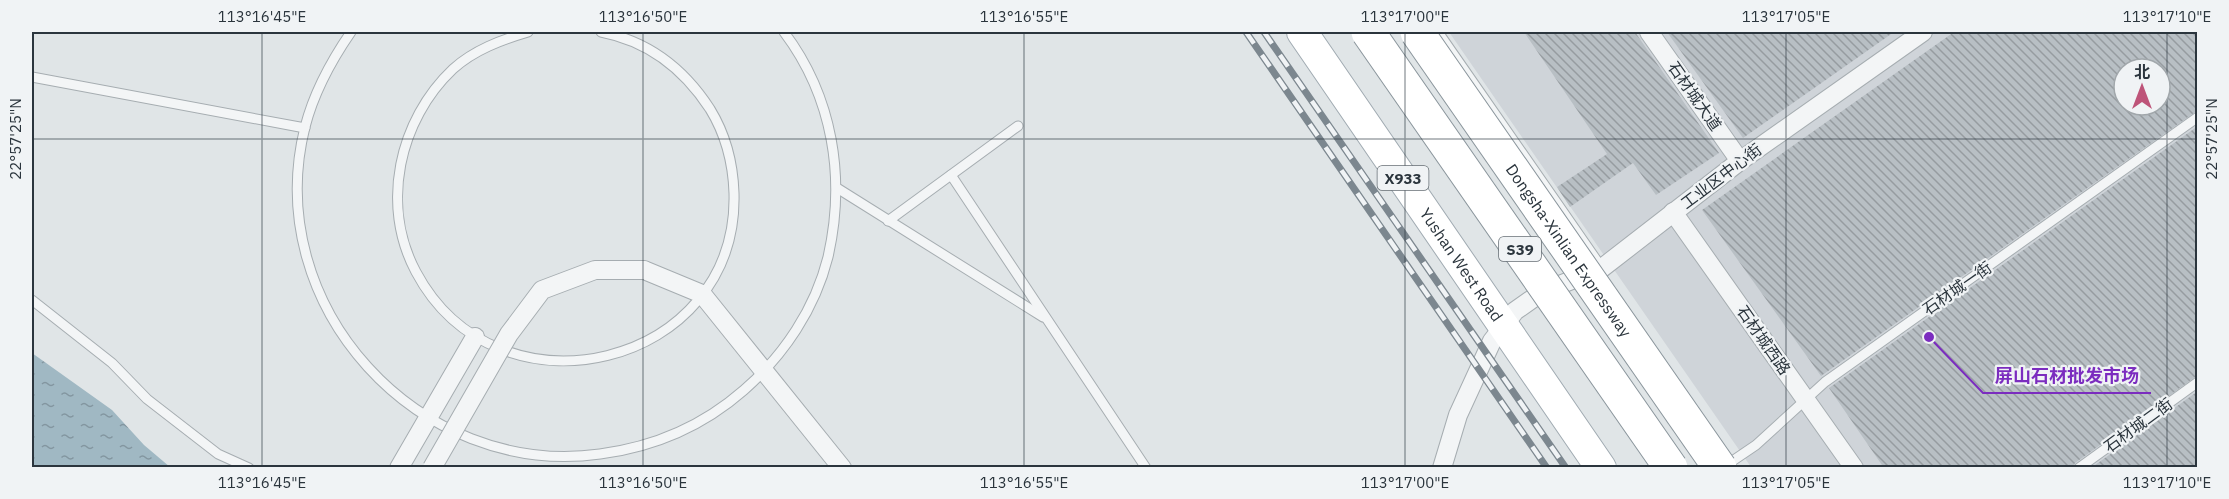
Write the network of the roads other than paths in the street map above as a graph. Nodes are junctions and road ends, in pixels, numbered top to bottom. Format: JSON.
{"nodes":[{"id":1,"x":351,"y":32,"type":"edge"},
{"id":2,"x":528,"y":32,"type":"edge"},
{"id":3,"x":601,"y":32,"type":"edge"},
{"id":4,"x":784,"y":32,"type":"edge"},
{"id":5,"x":1302,"y":32,"type":"edge"},
{"id":6,"x":1324,"y":32,"type":"edge"},
{"id":7,"x":1368,"y":32,"type":"edge"},
{"id":8,"x":1418,"y":32,"type":"edge"},
{"id":9,"x":1438,"y":32,"type":"edge"},
{"id":10,"x":1649,"y":32,"type":"edge"},
{"id":11,"x":1923,"y":32,"type":"edge"},
{"id":12,"x":32,"y":77,"type":"edge"},
{"id":13,"x":2198,"y":117,"type":"edge"},
{"id":14,"x":1018,"y":126,"type":"dead end"},
{"id":15,"x":305,"y":128,"type":"junction"},
{"id":16,"x":1740,"y":161,"type":"junction"},
{"id":17,"x":951,"y":175,"type":"junction"},
{"id":18,"x":837,"y":188,"type":"junction"},
{"id":19,"x":1673,"y":212,"type":"junction"},
{"id":20,"x":888,"y":221,"type":"junction"},
{"id":21,"x":1602,"y":268,"type":"junction"},
{"id":22,"x":702,"y":294,"type":"junction"},
{"id":23,"x":32,"y":300,"type":"edge"},
{"id":24,"x":1509,"y":318,"type":"junction"},
{"id":25,"x":1048,"y":320,"type":"junction"},
{"id":26,"x":476,"y":337,"type":"junction"},
{"id":27,"x":765,"y":371,"type":"junction"},
{"id":28,"x":2198,"y":382,"type":"edge"},
{"id":29,"x":1805,"y":398,"type":"junction"},
{"id":30,"x":428,"y":418,"type":"junction"},
{"id":31,"x":1447,"y":463,"type":"edge"},
{"id":32,"x":249,"y":468,"type":"edge"},
{"id":33,"x":399,"y":468,"type":"edge"},
{"id":34,"x":432,"y":468,"type":"edge"},
{"id":35,"x":842,"y":468,"type":"edge"},
{"id":36,"x":1146,"y":468,"type":"edge"},
{"id":37,"x":1600,"y":468,"type":"edge"},
{"id":38,"x":1620,"y":468,"type":"edge"},
{"id":39,"x":1671,"y":468,"type":"edge"},
{"id":40,"x":1721,"y":468,"type":"edge"},
{"id":41,"x":1854,"y":468,"type":"edge"},
{"id":42,"x":2079,"y":468,"type":"edge"}],
"edges":[{"from":1,"to":15,"type":"lane"},
{"from":2,"to":26,"type":"lane"},
{"from":3,"to":22,"type":"lane"},
{"from":4,"to":18,"type":"lane"},
{"from":5,"to":24,"type":"main road","name":"Yushan West Road","number":"X933"},
{"from":6,"to":24,"type":"main road","name":"Yushan West Road","number":"X933"},
{"from":7,"to":39,"type":"highway","number":"S39","bridge":true},
{"from":8,"to":40,"type":"highway","name":"Dongsha-Xinlian Expressway","number":"S39","bridge":true},
{"from":9,"to":21,"type":"lane"},
{"from":10,"to":16,"type":"street","name":"石材城大道"},
{"from":11,"to":16,"type":"street","name":"工业区中心街"},
{"from":12,"to":15,"type":"lane"},
{"from":13,"to":29,"type":"lane","name":"石材城一街"},
{"from":14,"to":17,"type":"lane"},
{"from":15,"to":30,"type":"lane"},
{"from":16,"to":19,"type":"street","name":"工业区中心街"},
{"from":17,"to":20,"type":"lane"},
{"from":17,"to":25,"type":"lane"},
{"from":18,"to":20,"type":"lane"},
{"from":18,"to":27,"type":"lane"},
{"from":19,"to":21,"type":"street","name":"工业区中心街"},
{"from":19,"to":29,"type":"street","name":"石材城西路"},
{"from":20,"to":25,"type":"lane"},
{"from":21,"to":24,"type":"street","name":"工业区中心街"},
{"from":22,"to":26,"type":"lane"},
{"from":22,"to":27,"type":"street"},
{"from":22,"to":34,"type":"street","bridge":true},
{"from":23,"to":32,"type":"lane"},
{"from":24,"to":31,"type":"street"},
{"from":24,"to":37,"type":"main road","name":"Yushan West Road","number":"X933"},
{"from":24,"to":38,"type":"main road","name":"Yushan West Road","number":"X933"},
{"from":25,"to":36,"type":"lane"},
{"from":26,"to":30,"type":"street"},
{"from":27,"to":30,"type":"lane"},
{"from":27,"to":35,"type":"street"},
{"from":28,"to":42,"type":"lane","name":"石材城二街"},
{"from":29,"to":40,"type":"lane","name":"石材城一街"},
{"from":29,"to":41,"type":"street","name":"石材城西路"},
{"from":30,"to":33,"type":"street"}]}
